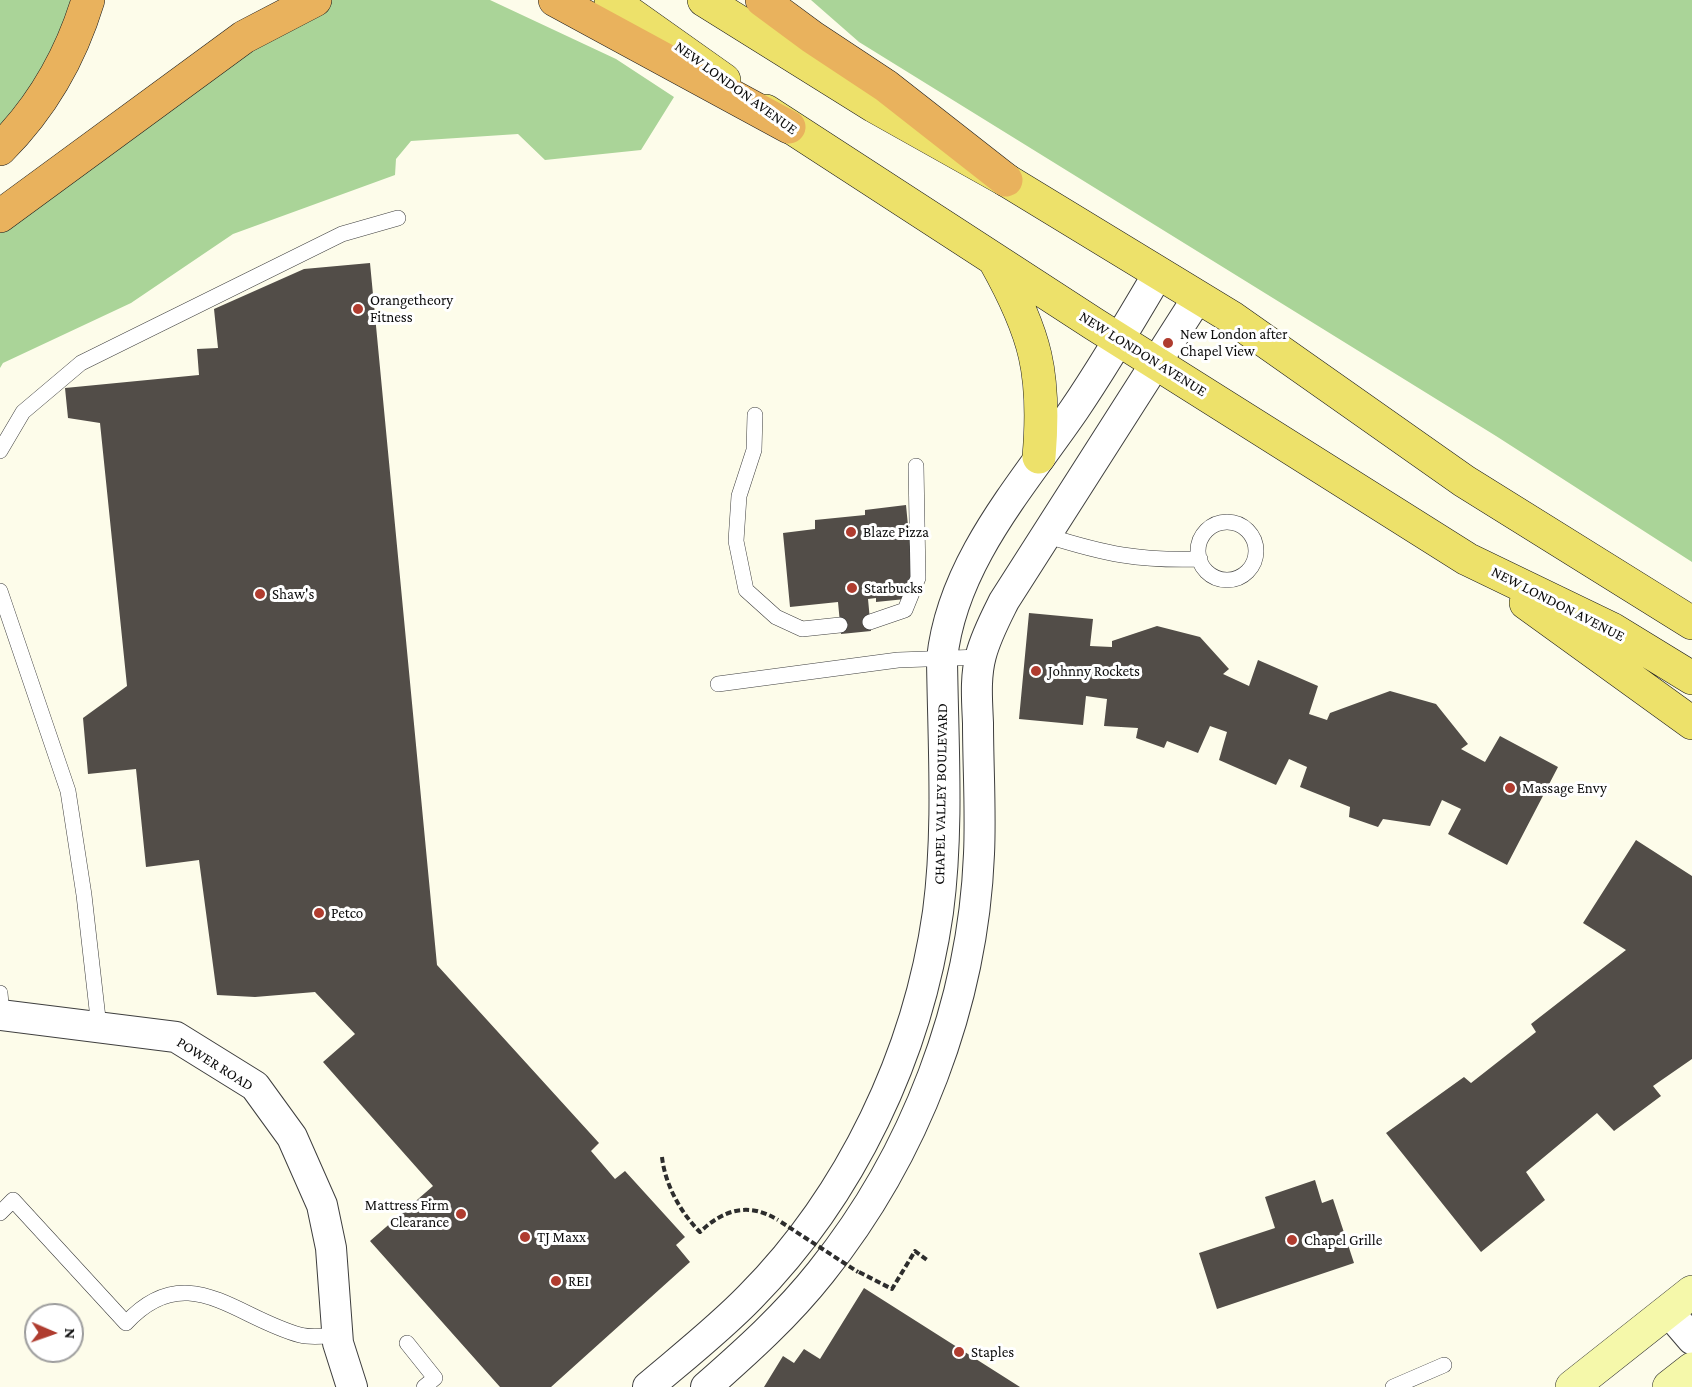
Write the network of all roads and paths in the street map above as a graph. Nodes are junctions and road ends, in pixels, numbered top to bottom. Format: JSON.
{"nodes":[{"id":1,"x":88,"y":0,"type":"edge"},
{"id":2,"x":315,"y":0,"type":"edge"},
{"id":3,"x":555,"y":0,"type":"edge"},
{"id":4,"x":611,"y":0,"type":"edge"},
{"id":5,"x":704,"y":0,"type":"edge"},
{"id":6,"x":762,"y":0,"type":"edge"},
{"id":7,"x":789,"y":128,"type":"junction"},
{"id":8,"x":0,"y":149,"type":"edge"},
{"id":9,"x":1006,"y":180,"type":"junction"},
{"id":10,"x":0,"y":216,"type":"edge"},
{"id":11,"x":398,"y":218,"type":"dead end"},
{"id":12,"x":994,"y":260,"type":"junction"},
{"id":13,"x":1158,"y":274,"type":"junction"},
{"id":14,"x":1198,"y":297,"type":"junction"},
{"id":15,"x":1119,"y":339,"type":"junction"},
{"id":16,"x":1156,"y":361,"type":"junction"},
{"id":17,"x":755,"y":415,"type":"dead end"},
{"id":18,"x":0,"y":451,"type":"edge"},
{"id":19,"x":1039,"y":457,"type":"junction"},
{"id":20,"x":916,"y":466,"type":"dead end"},
{"id":21,"x":1048,"y":536,"type":"junction"},
{"id":22,"x":1200,"y":559,"type":"dead end"},
{"id":23,"x":1467,"y":559,"type":"junction"},
{"id":24,"x":0,"y":591,"type":"edge"},
{"id":25,"x":870,"y":622,"type":"dead end"},
{"id":26,"x":1692,"y":622,"type":"edge"},
{"id":27,"x":840,"y":625,"type":"dead end"},
{"id":28,"x":981,"y":657,"type":"junction"},
{"id":29,"x":942,"y":658,"type":"junction"},
{"id":30,"x":1692,"y":678,"type":"edge"},
{"id":31,"x":718,"y":684,"type":"dead end"},
{"id":32,"x":1692,"y":723,"type":"edge"},
{"id":33,"x":1,"y":1007,"type":"edge"},
{"id":34,"x":99,"y":1027,"type":"junction"},
{"id":35,"x":662,"y":1156,"type":"dead end"},
{"id":36,"x":0,"y":1212,"type":"edge"},
{"id":37,"x":927,"y":1260,"type":"dead end"},
{"id":38,"x":1680,"y":1302,"type":"edge"},
{"id":39,"x":337,"y":1335,"type":"junction"},
{"id":40,"x":1692,"y":1339,"type":"edge"},
{"id":41,"x":407,"y":1343,"type":"dead end"},
{"id":42,"x":1444,"y":1365,"type":"dead end"},
{"id":43,"x":1692,"y":1369,"type":"edge"},
{"id":44,"x":434,"y":1384,"type":"edge"},
{"id":45,"x":352,"y":1387,"type":"edge"},
{"id":46,"x":648,"y":1387,"type":"edge"},
{"id":47,"x":706,"y":1387,"type":"edge"},
{"id":48,"x":1393,"y":1387,"type":"edge"},
{"id":49,"x":1572,"y":1387,"type":"edge"},
{"id":50,"x":1669,"y":1387,"type":"edge"}],
"edges":[{"from":1,"to":8,"type":"highway"},
{"from":2,"to":10,"type":"highway"},
{"from":3,"to":7,"type":"highway"},
{"from":4,"to":7,"type":"main road","name":"NEW LONDON AVENUE"},
{"from":5,"to":9,"type":"main road"},
{"from":6,"to":9,"type":"highway"},
{"from":7,"to":12,"type":"main road","name":"NEW LONDON AVENUE"},
{"from":9,"to":13,"type":"main road"},
{"from":11,"to":18,"type":"lane"},
{"from":12,"to":15,"type":"main road","name":"NEW LONDON AVENUE"},
{"from":12,"to":19,"type":"main road"},
{"from":13,"to":14,"type":"main road"},
{"from":13,"to":15,"type":"street","name":"CHAPEL VALLEY BOULEVARD"},
{"from":14,"to":16,"type":"street"},
{"from":14,"to":26,"type":"main road"},
{"from":15,"to":16,"type":"main road","name":"NEW LONDON AVENUE"},
{"from":15,"to":19,"type":"street","name":"CHAPEL VALLEY BOULEVARD"},
{"from":16,"to":21,"type":"street"},
{"from":16,"to":23,"type":"main road","name":"NEW LONDON AVENUE"},
{"from":17,"to":27,"type":"lane"},
{"from":19,"to":29,"type":"street","name":"CHAPEL VALLEY BOULEVARD"},
{"from":20,"to":25,"type":"lane"},
{"from":21,"to":22,"type":"lane"},
{"from":21,"to":28,"type":"street"},
{"from":23,"to":30,"type":"main road","name":"NEW LONDON AVENUE"},
{"from":23,"to":32,"type":"main road"},
{"from":24,"to":34,"type":"lane"},
{"from":28,"to":29,"type":"lane"},
{"from":28,"to":47,"type":"street"},
{"from":29,"to":31,"type":"lane"},
{"from":29,"to":46,"type":"street","name":"CHAPEL VALLEY BOULEVARD"},
{"from":33,"to":34,"type":"street","name":"POWER ROAD"},
{"from":34,"to":39,"type":"street","name":"POWER ROAD"},
{"from":35,"to":37,"type":"path","bridge":true},
{"from":36,"to":39,"type":"lane"},
{"from":38,"to":40,"type":"street"},
{"from":38,"to":49,"type":"street"},
{"from":39,"to":45,"type":"street","name":"POWER ROAD"},
{"from":41,"to":44,"type":"lane"},
{"from":42,"to":48,"type":"lane"},
{"from":43,"to":50,"type":"street"}]}
